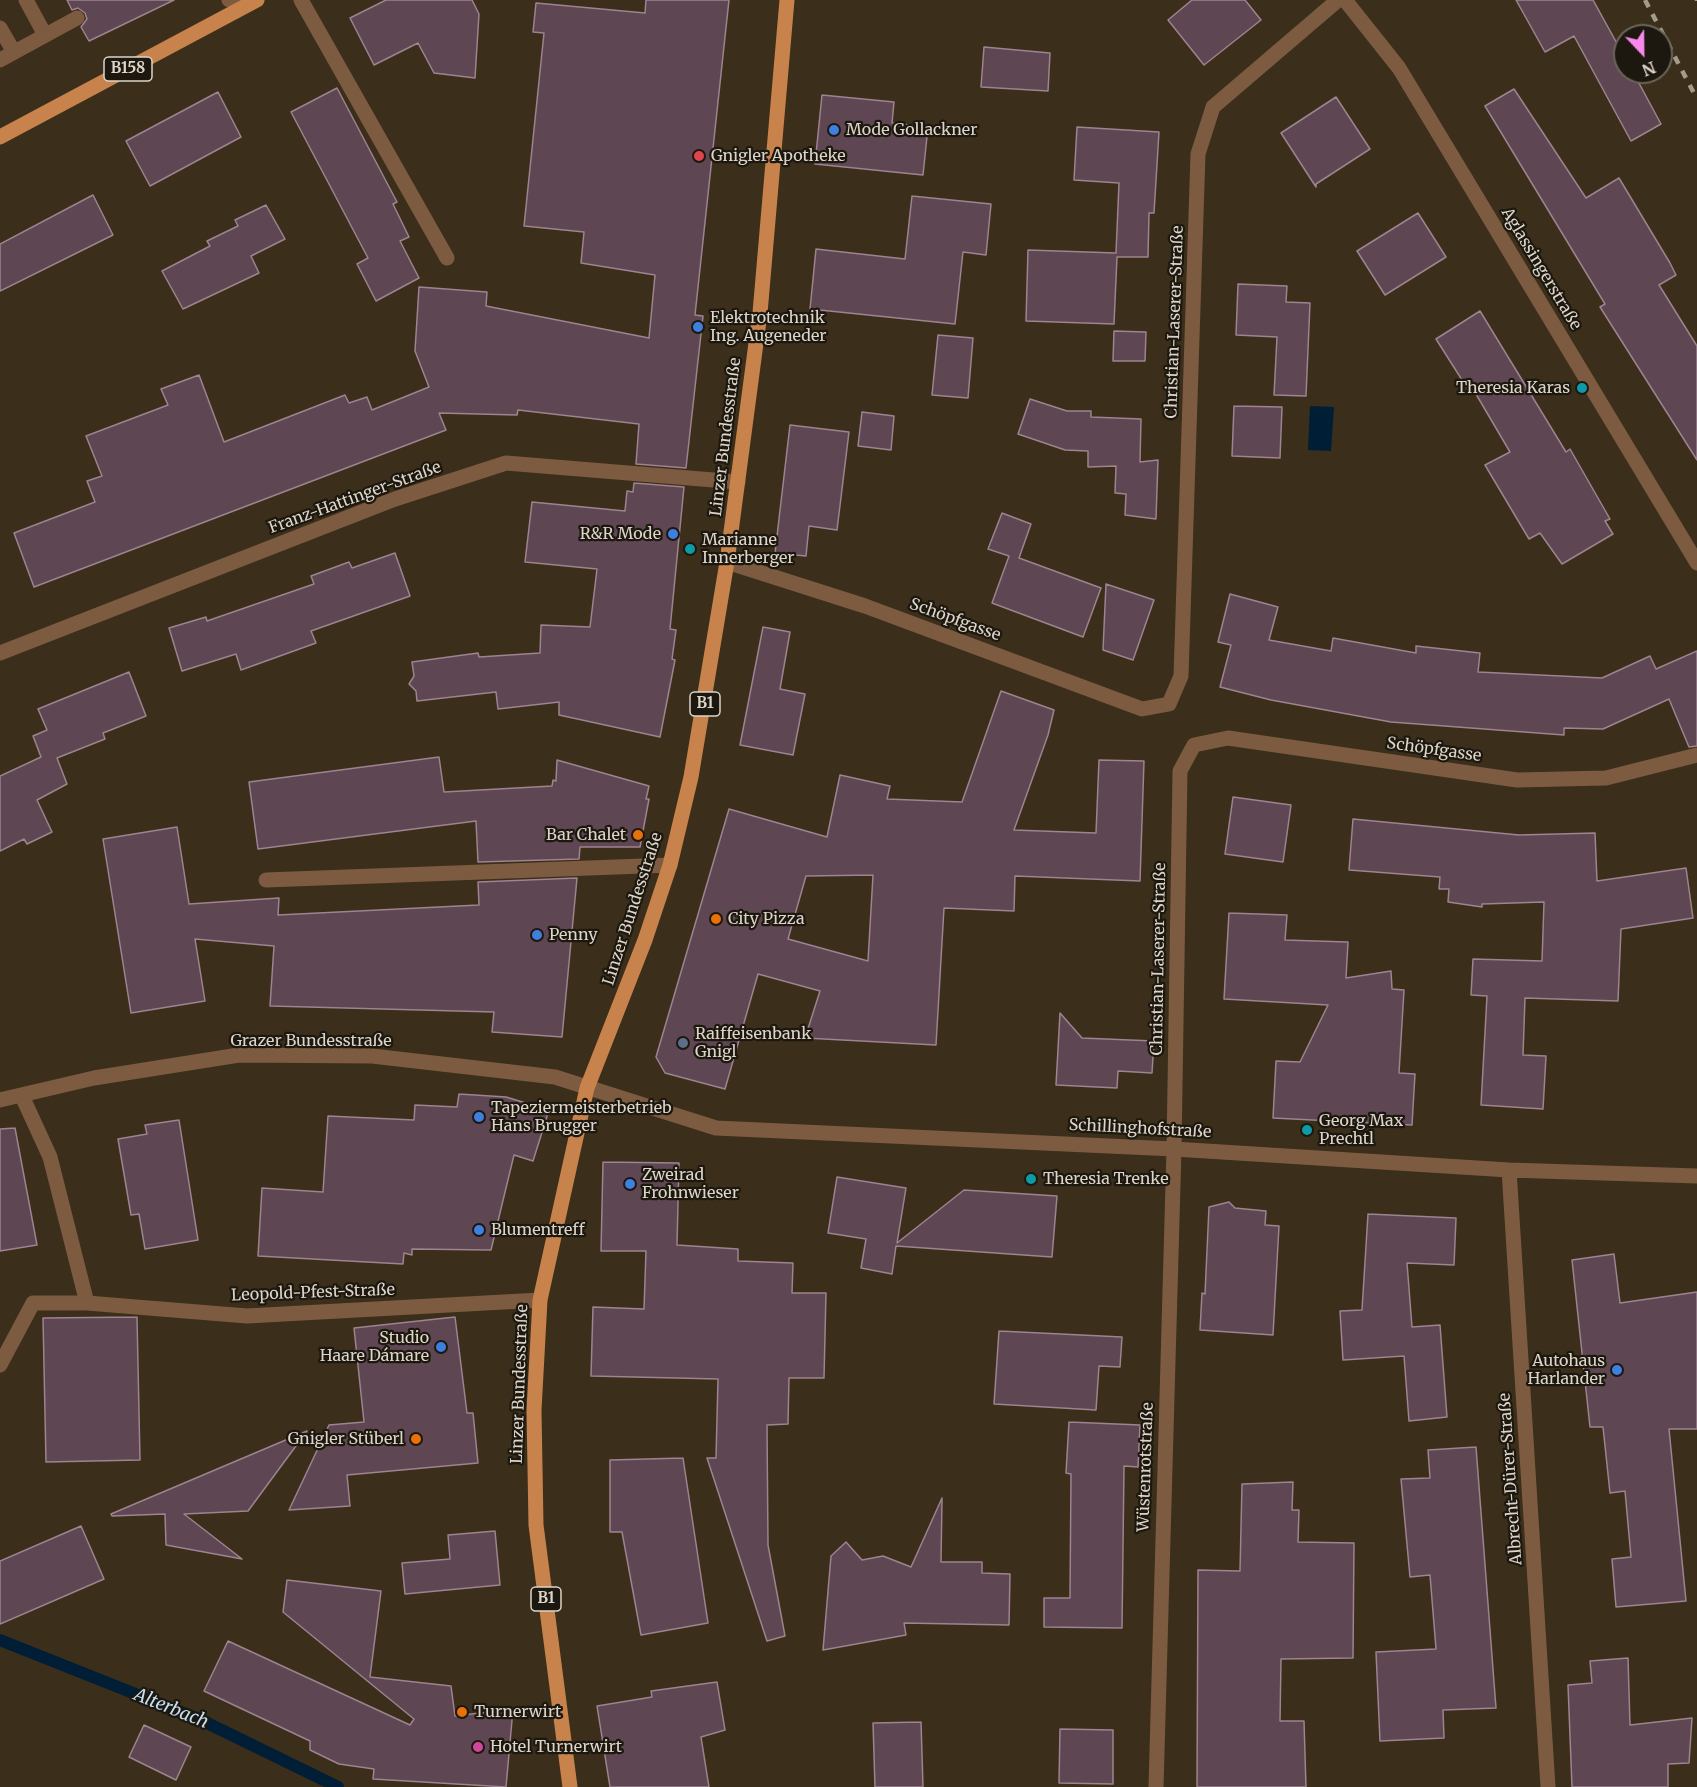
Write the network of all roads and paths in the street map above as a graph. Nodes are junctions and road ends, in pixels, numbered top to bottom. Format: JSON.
{"nodes":[{"id":1,"x":26,"y":0,"type":"edge"},
{"id":2,"x":229,"y":0,"type":"edge"},
{"id":3,"x":301,"y":0,"type":"edge"},
{"id":4,"x":787,"y":0,"type":"edge"},
{"id":5,"x":1338,"y":0,"type":"edge"},
{"id":6,"x":1345,"y":0,"type":"edge"},
{"id":7,"x":252,"y":2,"type":"edge"},
{"id":8,"x":77,"y":18,"type":"dead end"},
{"id":9,"x":0,"y":28,"type":"edge"},
{"id":10,"x":45,"y":35,"type":"junction"},
{"id":11,"x":7,"y":56,"type":"edge"},
{"id":12,"x":0,"y":137,"type":"edge"},
{"id":13,"x":447,"y":258,"type":"dead end"},
{"id":14,"x":738,"y":482,"type":"junction"},
{"id":15,"x":727,"y":562,"type":"junction"},
{"id":16,"x":1697,"y":563,"type":"edge"},
{"id":17,"x":0,"y":653,"type":"edge"},
{"id":18,"x":1169,"y":704,"type":"joint"},
{"id":19,"x":1697,"y":755,"type":"edge"},
{"id":20,"x":1180,"y":771,"type":"joint"},
{"id":21,"x":670,"y":865,"type":"junction"},
{"id":22,"x":266,"y":880,"type":"dead end"},
{"id":23,"x":587,"y":1088,"type":"junction"},
{"id":24,"x":22,"y":1096,"type":"junction"},
{"id":25,"x":0,"y":1100,"type":"edge"},
{"id":26,"x":1174,"y":1149,"type":"junction"},
{"id":27,"x":1509,"y":1170,"type":"junction"},
{"id":28,"x":1697,"y":1176,"type":"edge"},
{"id":29,"x":540,"y":1300,"type":"junction"},
{"id":30,"x":87,"y":1303,"type":"junction"},
{"id":31,"x":0,"y":1365,"type":"edge"},
{"id":32,"x":570,"y":1787,"type":"edge"},
{"id":33,"x":1156,"y":1787,"type":"edge"},
{"id":34,"x":1548,"y":1787,"type":"edge"}],
"edges":[{"from":1,"to":10,"type":"street"},
{"from":2,"to":7,"type":"street"},
{"from":3,"to":13,"type":"street"},
{"from":4,"to":14,"type":"main road","name":"Linzer Bundesstraße","number":"B1"},
{"from":5,"to":18,"type":"street","name":"Christian-Laserer-Straße"},
{"from":6,"to":16,"type":"street","name":"Aglassingerstraße"},
{"from":7,"to":12,"type":"main road","number":"B158"},
{"from":8,"to":10,"type":"street"},
{"from":9,"to":11,"type":"street"},
{"from":10,"to":11,"type":"street"},
{"from":14,"to":15,"type":"main road","name":"Linzer Bundesstraße","number":"B1"},
{"from":14,"to":17,"type":"street","name":"Franz-Hattinger-Straße"},
{"from":15,"to":18,"type":"street","name":"Schöpfgasse"},
{"from":15,"to":21,"type":"main road","name":"Linzer Bundesstraße","number":"B1"},
{"from":19,"to":20,"type":"street","name":"Schöpfgasse"},
{"from":20,"to":26,"type":"street","name":"Christian-Laserer-Straße"},
{"from":21,"to":22,"type":"street"},
{"from":21,"to":23,"type":"main road","name":"Linzer Bundesstraße","number":"B1"},
{"from":23,"to":24,"type":"street","name":"Grazer Bundesstraße"},
{"from":23,"to":26,"type":"street","name":"Schillinghofstraße"},
{"from":23,"to":29,"type":"main road","name":"Linzer Bundesstraße","number":"B1"},
{"from":24,"to":25,"type":"street","name":"Grazer Bundesstraße"},
{"from":24,"to":30,"type":"street"},
{"from":26,"to":27,"type":"street","name":"Schillinghofstraße"},
{"from":26,"to":33,"type":"street","name":"Wüstenrotstraße"},
{"from":27,"to":28,"type":"street","name":"Schillinghofstraße"},
{"from":27,"to":34,"type":"street","name":"Albrecht-Dürer-Straße"},
{"from":29,"to":30,"type":"street","name":"Leopold-Pfest-Straße"},
{"from":29,"to":32,"type":"main road","name":"Linzer Bundesstraße","number":"B1"},
{"from":30,"to":31,"type":"street","name":"Leopold-Pfest-Straße"}]}
